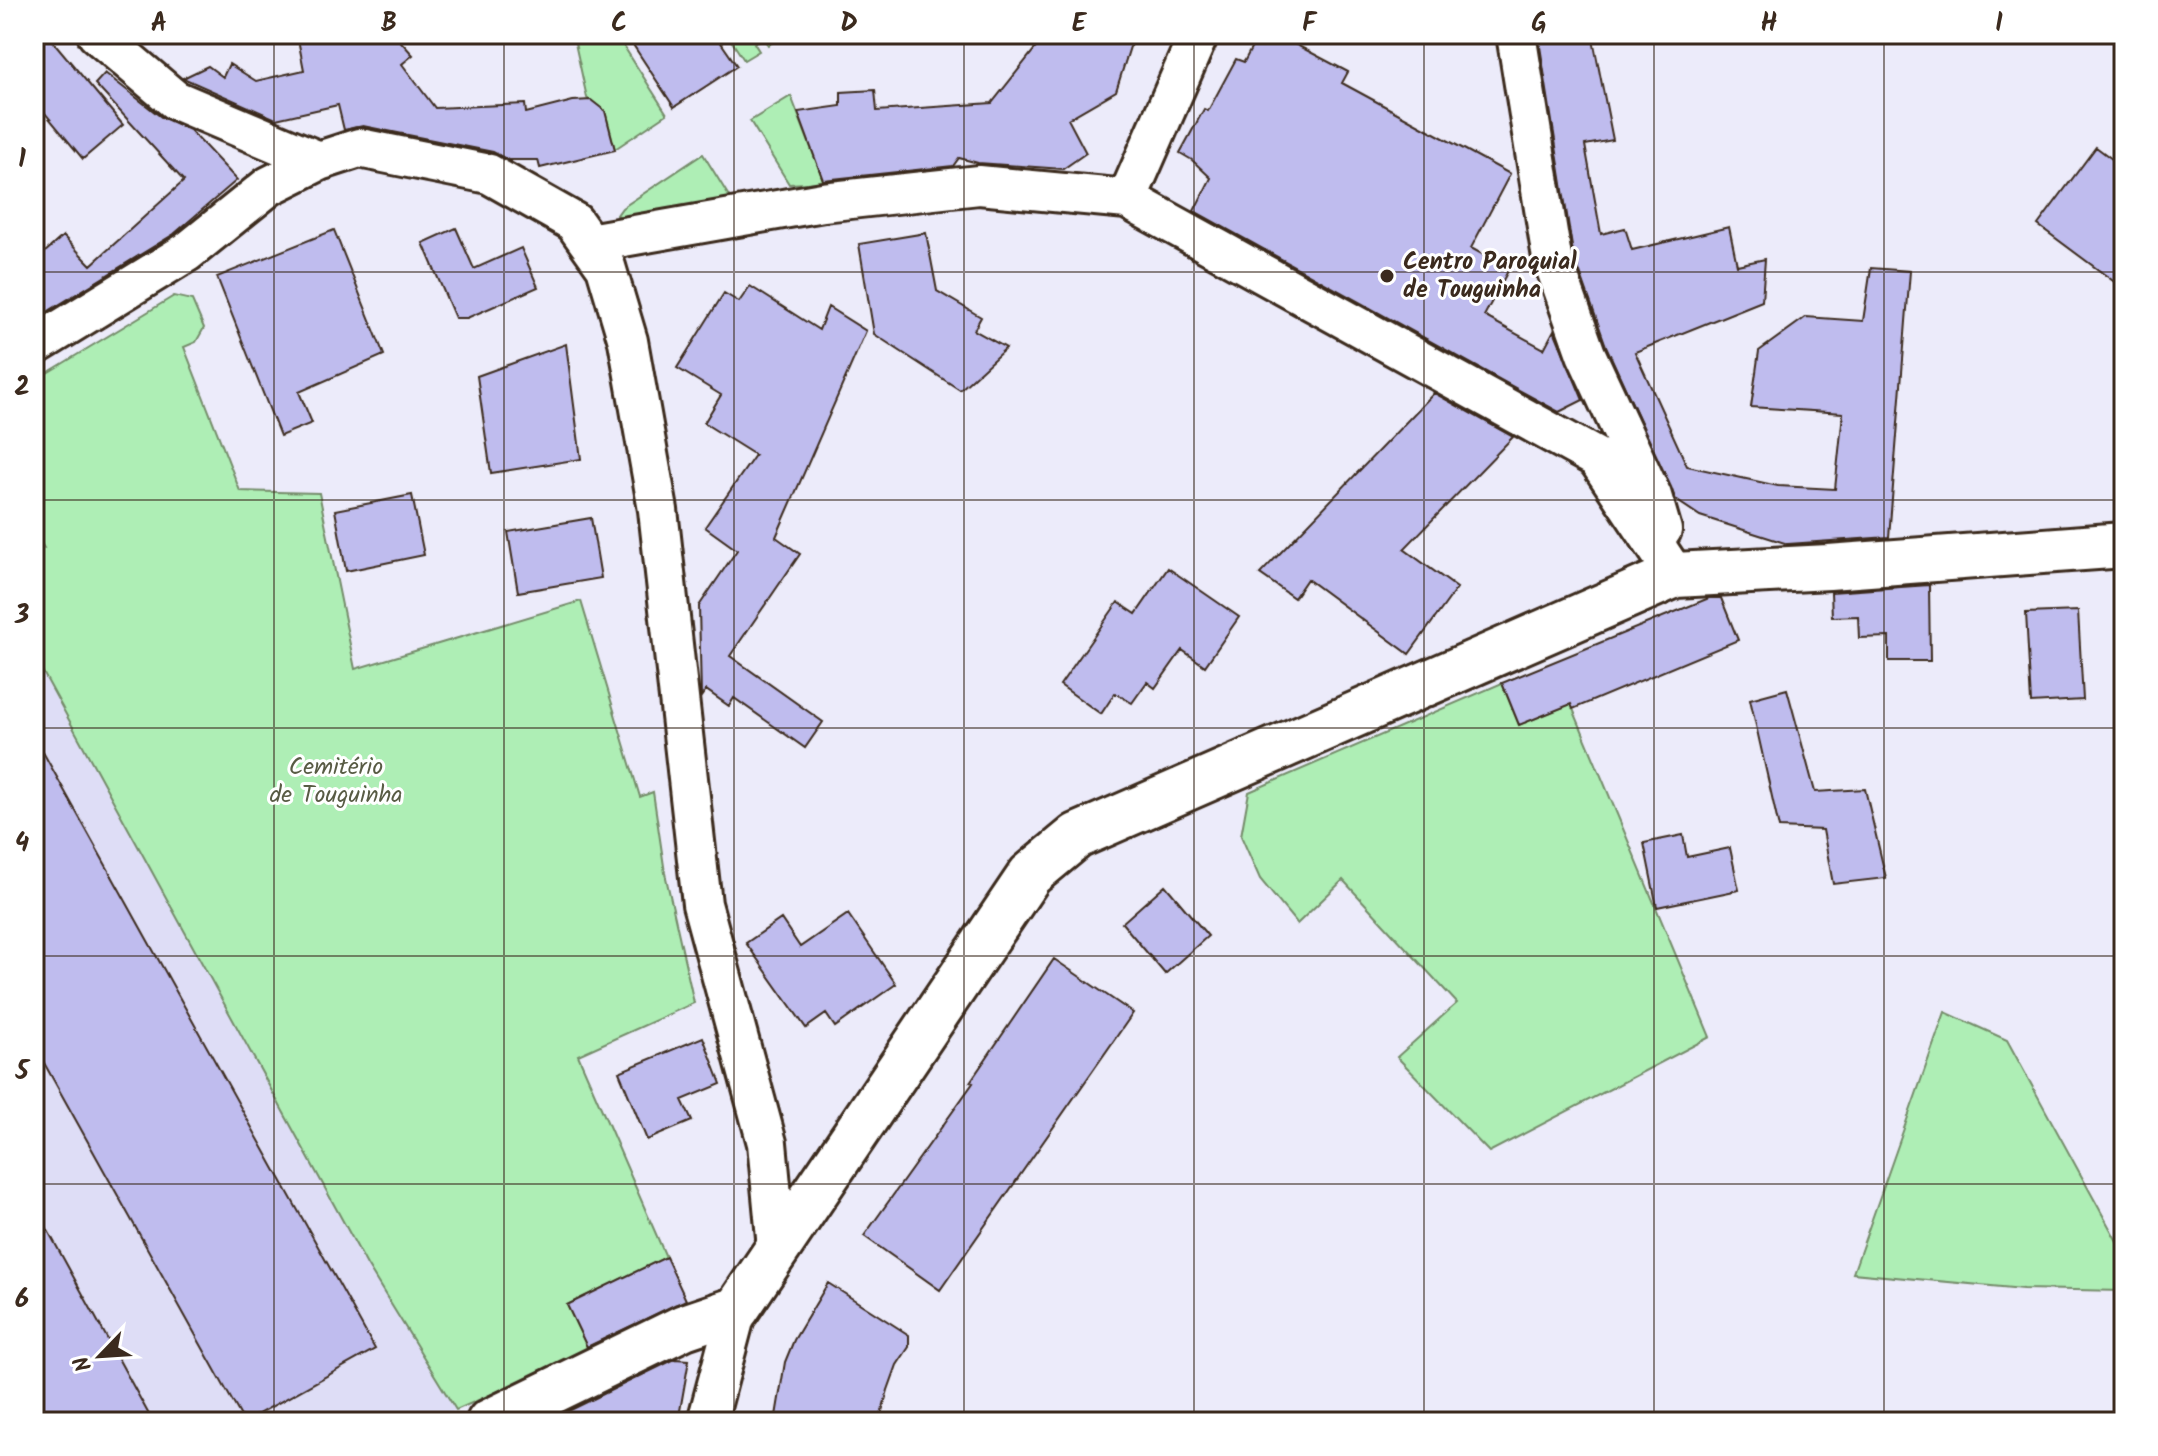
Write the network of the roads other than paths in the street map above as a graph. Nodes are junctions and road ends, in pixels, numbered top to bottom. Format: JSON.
{"nodes":[{"id":1,"x":97,"y":34,"type":"edge"},
{"id":2,"x":1199,"y":34,"type":"edge"},
{"id":3,"x":1516,"y":34,"type":"edge"},
{"id":4,"x":319,"y":161,"type":"junction"},
{"id":5,"x":1127,"y":199,"type":"junction"},
{"id":6,"x":589,"y":243,"type":"junction"},
{"id":7,"x":34,"y":346,"type":"edge"},
{"id":8,"x":2124,"y":545,"type":"edge"},
{"id":9,"x":1675,"y":575,"type":"junction"},
{"id":10,"x":777,"y":1248,"type":"junction"},
{"id":11,"x":737,"y":1309,"type":"junction"},
{"id":12,"x":489,"y":1422,"type":"edge"},
{"id":13,"x":707,"y":1422,"type":"edge"}],
"edges":[{"from":1,"to":4,"type":"street"},
{"from":2,"to":5,"type":"street"},
{"from":3,"to":9,"type":"street"},
{"from":4,"to":6,"type":"street"},
{"from":4,"to":7,"type":"street"},
{"from":5,"to":6,"type":"street"},
{"from":5,"to":9,"type":"street"},
{"from":6,"to":10,"type":"street"},
{"from":8,"to":9,"type":"street"},
{"from":9,"to":10,"type":"street"},
{"from":10,"to":11,"type":"street"},
{"from":11,"to":12,"type":"street"},
{"from":11,"to":13,"type":"street"}]}
